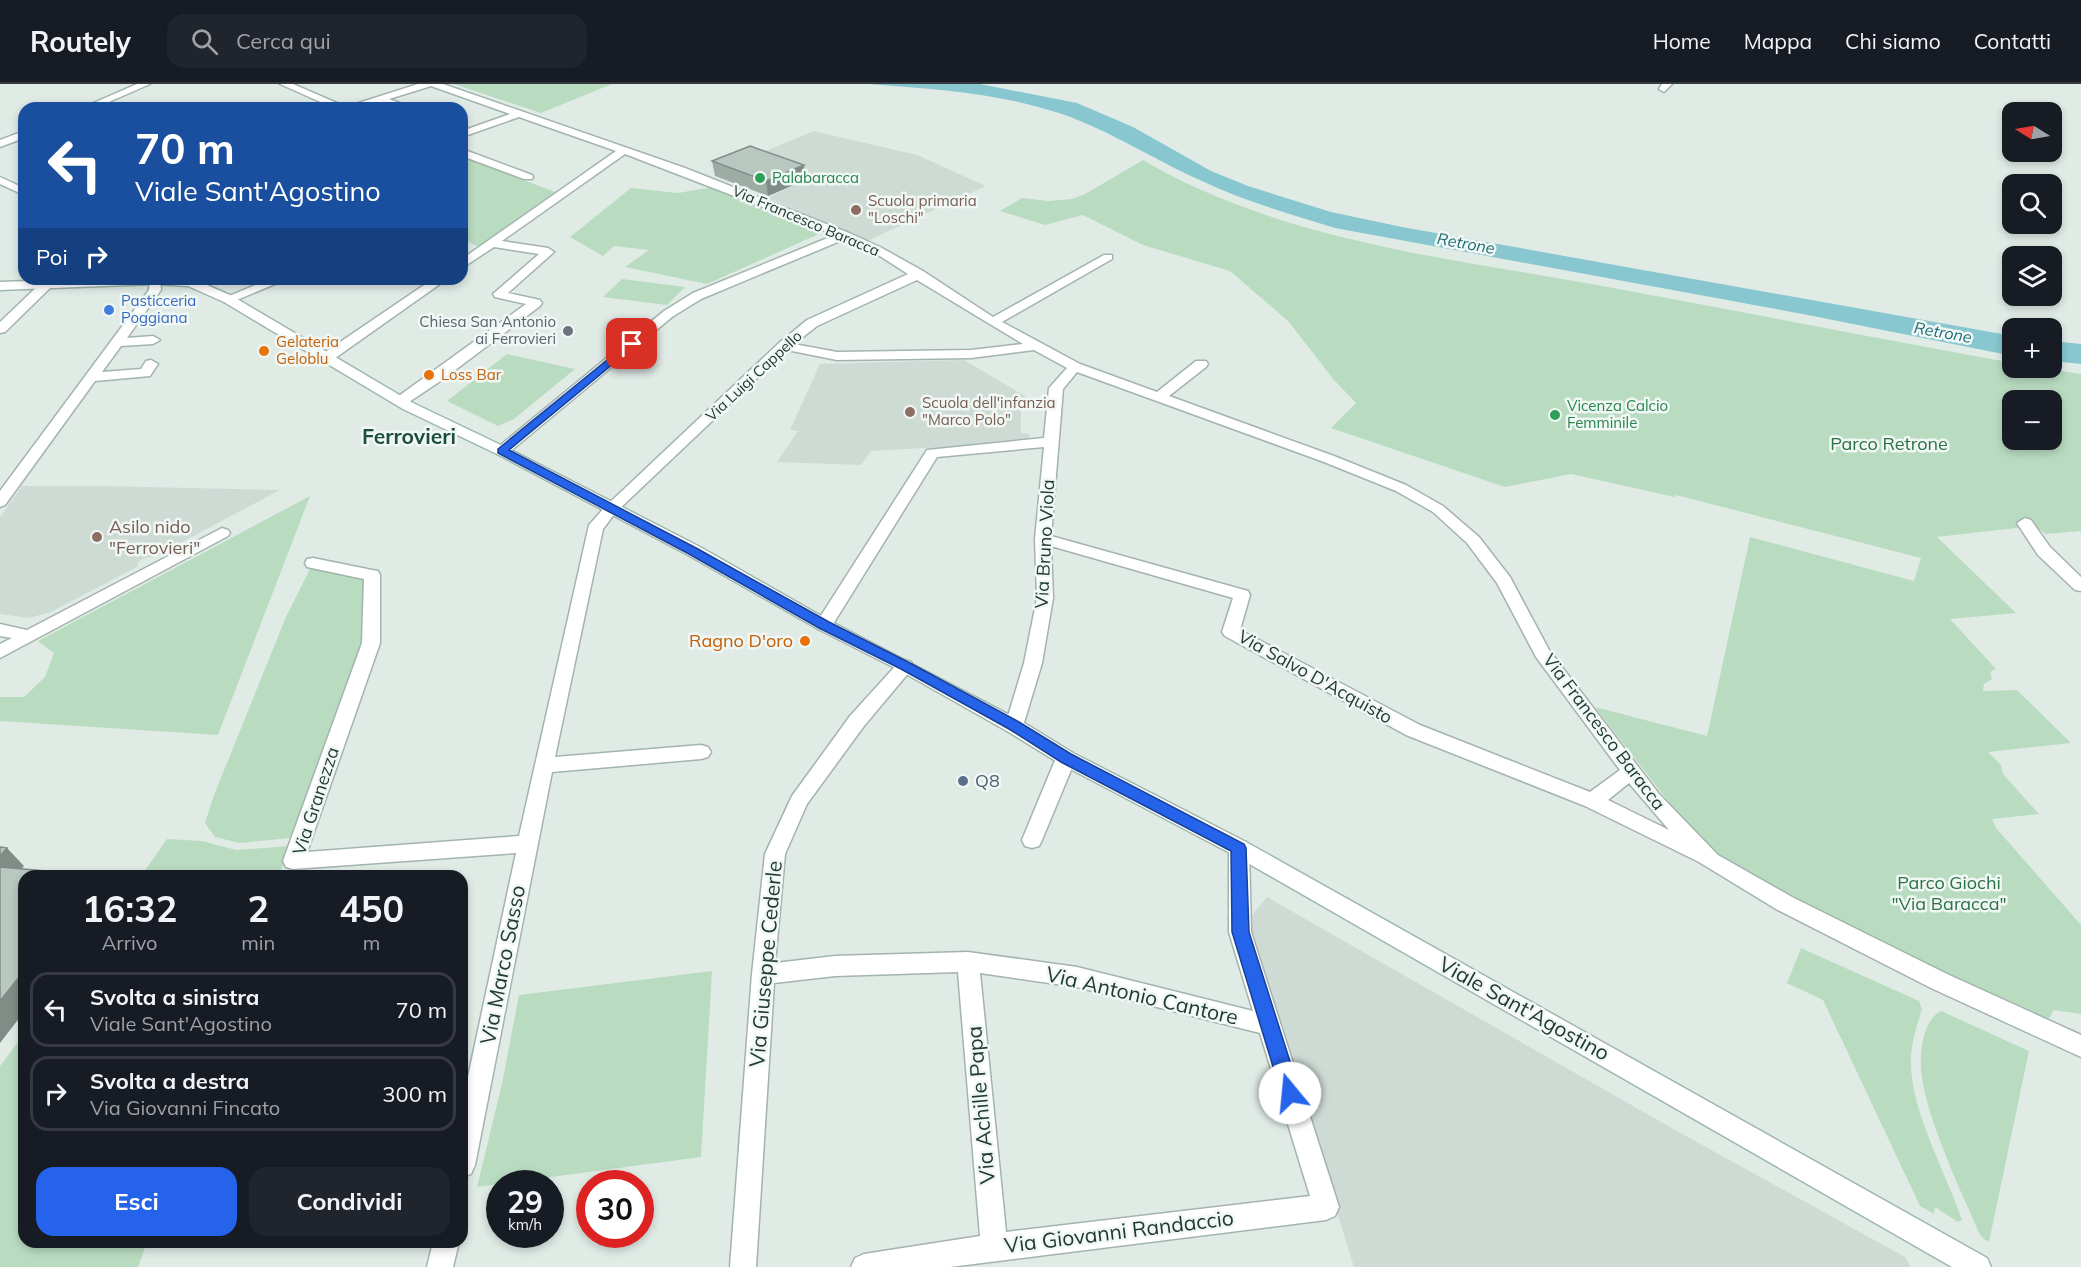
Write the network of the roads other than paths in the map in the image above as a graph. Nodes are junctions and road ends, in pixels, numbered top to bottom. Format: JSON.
{"nodes":[{"id":1,"x":145,"y":84,"type":"edge"},
{"id":2,"x":285,"y":84,"type":"edge"},
{"id":3,"x":428,"y":84,"type":"edge"},
{"id":4,"x":434,"y":84,"type":"edge"},
{"id":5,"x":380,"y":99,"type":"junction"},
{"id":6,"x":102,"y":102,"type":"edge"},
{"id":7,"x":328,"y":102,"type":"edge"},
{"id":8,"x":370,"y":102,"type":"edge"},
{"id":9,"x":389,"y":102,"type":"edge"},
{"id":10,"x":520,"y":113,"type":"junction"},
{"id":11,"x":468,"y":130,"type":"edge"},
{"id":12,"x":18,"y":136,"type":"edge"},
{"id":13,"x":0,"y":144,"type":"edge"},
{"id":14,"x":623,"y":151,"type":"junction"},
{"id":15,"x":468,"y":154,"type":"edge"},
{"id":16,"x":528,"y":177,"type":"dead end"},
{"id":17,"x":0,"y":180,"type":"edge"},
{"id":18,"x":18,"y":189,"type":"edge"},
{"id":19,"x":845,"y":235,"type":"junction"},
{"id":20,"x":493,"y":243,"type":"junction"},
{"id":21,"x":1108,"y":257,"type":"dead end"},
{"id":22,"x":468,"y":260,"type":"edge"},
{"id":23,"x":919,"y":274,"type":"junction"},
{"id":24,"x":46,"y":285,"type":"joint"},
{"id":25,"x":155,"y":285,"type":"edge"},
{"id":26,"x":195,"y":285,"type":"edge"},
{"id":27,"x":265,"y":285,"type":"edge"},
{"id":28,"x":432,"y":285,"type":"edge"},
{"id":29,"x":0,"y":286,"type":"edge"},
{"id":30,"x":228,"y":299,"type":"junction"},
{"id":31,"x":993,"y":322,"type":"junction"},
{"id":32,"x":0,"y":329,"type":"edge"},
{"id":33,"x":153,"y":340,"type":"dead end"},
{"id":34,"x":116,"y":342,"type":"junction"},
{"id":35,"x":784,"y":346,"type":"junction"},
{"id":36,"x":1034,"y":346,"type":"junction"},
{"id":37,"x":326,"y":358,"type":"junction"},
{"id":38,"x":152,"y":364,"type":"dead end"},
{"id":39,"x":1201,"y":364,"type":"dead end"},
{"id":40,"x":1075,"y":367,"type":"junction"},
{"id":41,"x":93,"y":377,"type":"junction"},
{"id":42,"x":1158,"y":398,"type":"junction"},
{"id":43,"x":404,"y":404,"type":"junction"},
{"id":44,"x":1051,"y":442,"type":"junction"},
{"id":45,"x":502,"y":451,"type":"junction"},
{"id":46,"x":3,"y":495,"type":"edge"},
{"id":47,"x":610,"y":510,"type":"junction"},
{"id":48,"x":2025,"y":523,"type":"dead end"},
{"id":49,"x":222,"y":533,"type":"dead end"},
{"id":50,"x":1043,"y":539,"type":"junction"},
{"id":51,"x":313,"y":563,"type":"dead end"},
{"id":52,"x":2081,"y":586,"type":"edge"},
{"id":53,"x":824,"y":625,"type":"junction"},
{"id":54,"x":0,"y":630,"type":"edge"},
{"id":55,"x":28,"y":636,"type":"junction"},
{"id":56,"x":0,"y":652,"type":"edge"},
{"id":57,"x":905,"y":666,"type":"junction"},
{"id":58,"x":1014,"y":726,"type":"junction"},
{"id":59,"x":701,"y":752,"type":"dead end"},
{"id":60,"x":1066,"y":758,"type":"junction"},
{"id":61,"x":543,"y":765,"type":"junction"},
{"id":62,"x":1631,"y":772,"type":"junction"},
{"id":63,"x":1592,"y":801,"type":"junction"},
{"id":64,"x":1032,"y":840,"type":"dead end"},
{"id":65,"x":527,"y":844,"type":"junction"},
{"id":66,"x":1239,"y":848,"type":"junction"},
{"id":67,"x":1711,"y":861,"type":"junction"},
{"id":68,"x":968,"y":962,"type":"junction"},
{"id":69,"x":763,"y":974,"type":"junction"},
{"id":70,"x":1269,"y":1025,"type":"junction"},
{"id":71,"x":2081,"y":1046,"type":"edge"},
{"id":72,"x":468,"y":1135,"type":"edge"},
{"id":73,"x":994,"y":1247,"type":"junction"},
{"id":74,"x":445,"y":1248,"type":"edge"},
{"id":75,"x":1952,"y":1258,"type":"edge"},
{"id":76,"x":913,"y":1263,"type":"edge"},
{"id":77,"x":440,"y":1267,"type":"edge"},
{"id":78,"x":742,"y":1267,"type":"edge"},
{"id":79,"x":864,"y":1267,"type":"edge"},
{"id":80,"x":1978,"y":1267,"type":"edge"}],
"edges":[{"from":1,"to":6,"type":"street"},
{"from":2,"to":7,"type":"street"},
{"from":3,"to":5,"type":"street"},
{"from":4,"to":10,"type":"street","name":"Via Francesco Baracca"},
{"from":5,"to":8,"type":"street"},
{"from":5,"to":9,"type":"street"},
{"from":10,"to":11,"type":"street"},
{"from":10,"to":14,"type":"street","name":"Via Francesco Baracca"},
{"from":12,"to":13,"type":"street"},
{"from":14,"to":19,"type":"street","name":"Via Francesco Baracca"},
{"from":14,"to":20,"type":"street"},
{"from":15,"to":16,"type":"street"},
{"from":17,"to":18,"type":"street"},
{"from":19,"to":23,"type":"street","name":"Via Francesco Baracca"},
{"from":19,"to":45,"type":"street"},
{"from":20,"to":22,"type":"street"},
{"from":20,"to":43,"type":"street"},
{"from":21,"to":31,"type":"street"},
{"from":23,"to":31,"type":"street","name":"Via Francesco Baracca"},
{"from":23,"to":35,"type":"street","name":"Via Luigi Cappello"},
{"from":24,"to":29,"type":"street"},
{"from":24,"to":32,"type":"street"},
{"from":25,"to":34,"type":"street"},
{"from":26,"to":30,"type":"street","name":"Viale Sant'Agostino"},
{"from":27,"to":30,"type":"street"},
{"from":28,"to":37,"type":"street"},
{"from":30,"to":37,"type":"street","name":"Viale Sant'Agostino"},
{"from":31,"to":36,"type":"street","name":"Via Francesco Baracca"},
{"from":33,"to":34,"type":"street"},
{"from":34,"to":41,"type":"street"},
{"from":35,"to":36,"type":"street"},
{"from":35,"to":47,"type":"street","name":"Via Luigi Cappello"},
{"from":36,"to":40,"type":"street","name":"Via Francesco Baracca"},
{"from":37,"to":43,"type":"street","name":"Viale Sant'Agostino"},
{"from":38,"to":41,"type":"street"},
{"from":39,"to":42,"type":"street"},
{"from":40,"to":42,"type":"street","name":"Via Francesco Baracca"},
{"from":40,"to":44,"type":"street","name":"Via Bruno Viola"},
{"from":41,"to":46,"type":"street"},
{"from":42,"to":62,"type":"street","name":"Via Francesco Baracca"},
{"from":43,"to":45,"type":"street","name":"Viale Sant'Agostino"},
{"from":44,"to":50,"type":"street","name":"Via Bruno Viola"},
{"from":44,"to":53,"type":"street"},
{"from":45,"to":47,"type":"street","name":"Viale Sant'Agostino"},
{"from":47,"to":53,"type":"street","name":"Viale Sant'Agostino"},
{"from":47,"to":61,"type":"street","name":"Via Marco Sasso"},
{"from":48,"to":52,"type":"street"},
{"from":49,"to":55,"type":"street"},
{"from":50,"to":58,"type":"street","name":"Via Bruno Viola"},
{"from":50,"to":63,"type":"street","name":"Via Salvo D'Acquisto"},
{"from":51,"to":65,"type":"street","name":"Via Granezza"},
{"from":53,"to":57,"type":"street","name":"Viale Sant'Agostino"},
{"from":54,"to":55,"type":"street"},
{"from":55,"to":56,"type":"street"},
{"from":57,"to":58,"type":"street","name":"Viale Sant'Agostino"},
{"from":57,"to":69,"type":"street","name":"Via Giuseppe Cederle"},
{"from":58,"to":60,"type":"street","name":"Viale Sant'Agostino"},
{"from":59,"to":61,"type":"street"},
{"from":60,"to":64,"type":"street"},
{"from":60,"to":66,"type":"street","name":"Viale Sant'Agostino"},
{"from":61,"to":65,"type":"street","name":"Via Marco Sasso"},
{"from":62,"to":63,"type":"street"},
{"from":62,"to":67,"type":"street","name":"Via Francesco Baracca"},
{"from":63,"to":67,"type":"street"},
{"from":65,"to":72,"type":"street","name":"Via Marco Sasso"},
{"from":66,"to":70,"type":"street"},
{"from":66,"to":75,"type":"street","name":"Viale Sant'Agostino"},
{"from":67,"to":71,"type":"street","name":"Via Francesco Baracca"},
{"from":68,"to":69,"type":"street","name":"Via Antonio Cantore"},
{"from":68,"to":70,"type":"street","name":"Via Antonio Cantore"},
{"from":68,"to":73,"type":"street","name":"Via Achille Papa"},
{"from":69,"to":78,"type":"street","name":"Via Giuseppe Cederle"},
{"from":70,"to":73,"type":"street","name":"Via Giovanni Randaccio"},
{"from":73,"to":76,"type":"street","name":"Via Giovanni Randaccio"},
{"from":74,"to":77,"type":"street"},
{"from":75,"to":80,"type":"street","name":"Viale Sant'Agostino"},
{"from":76,"to":79,"type":"street","name":"Via Giovanni Randaccio"}]}
